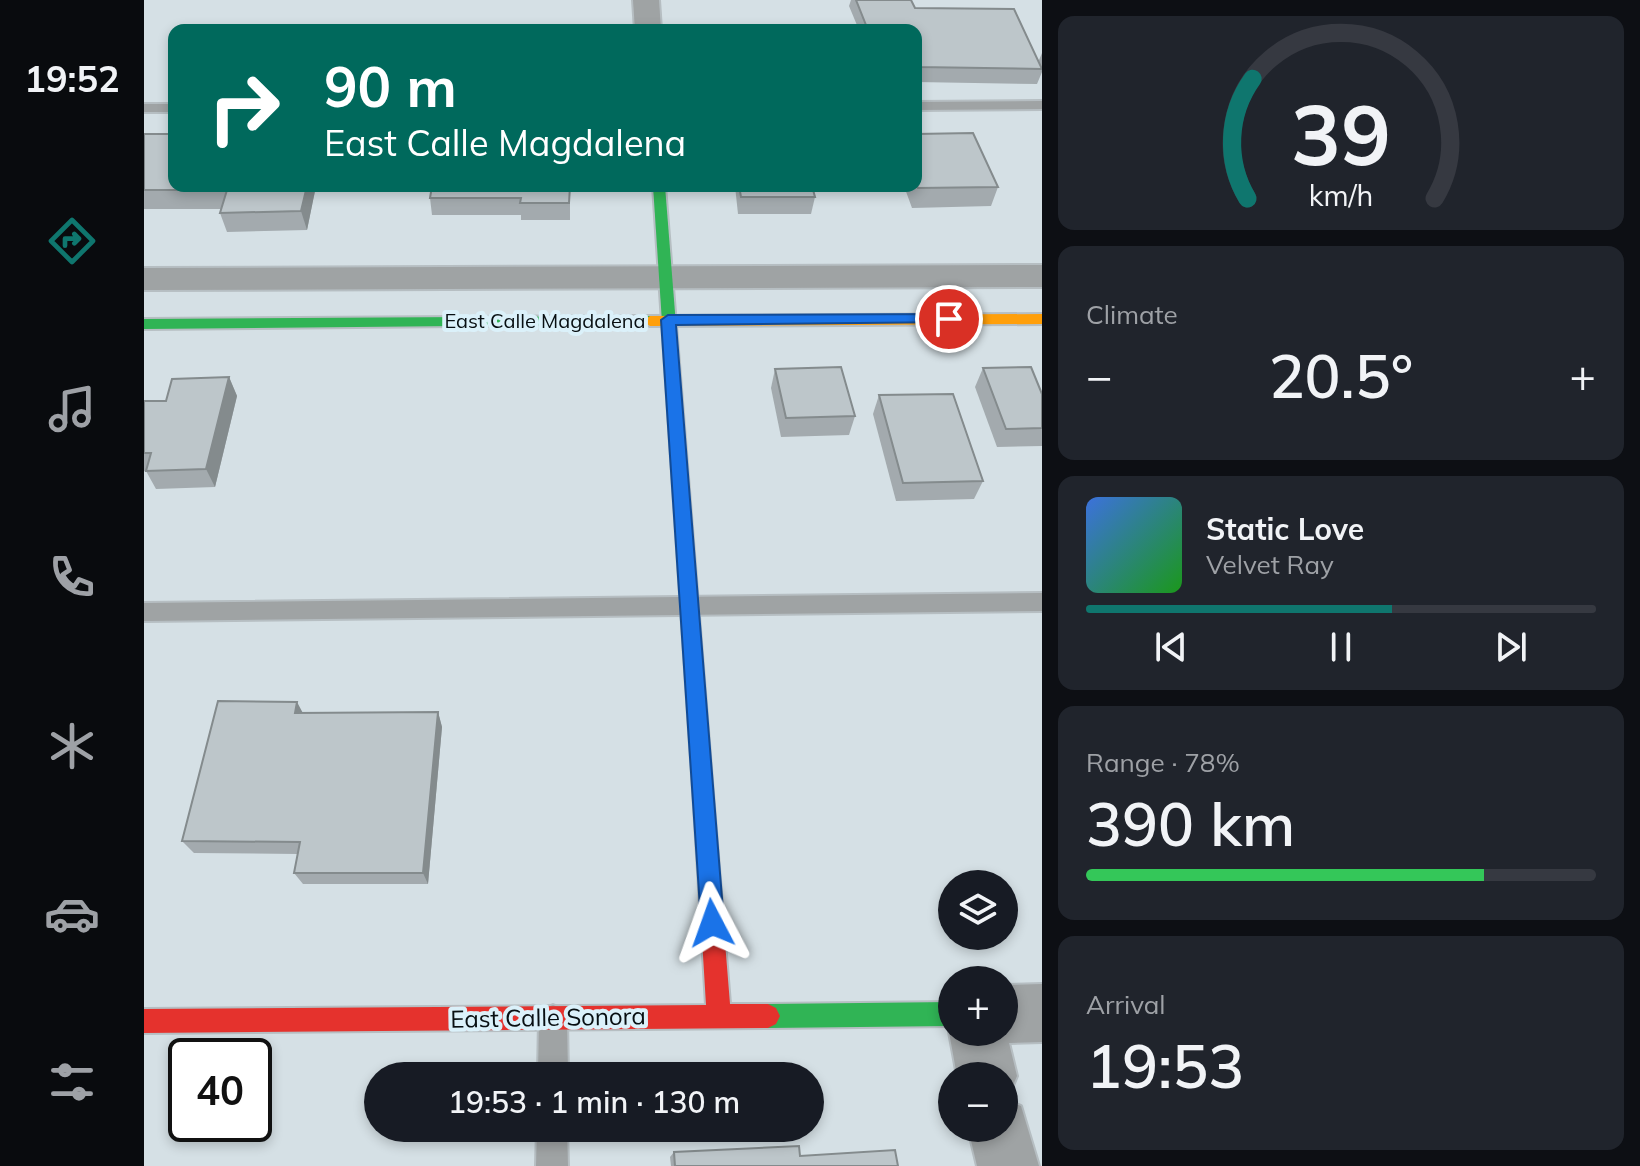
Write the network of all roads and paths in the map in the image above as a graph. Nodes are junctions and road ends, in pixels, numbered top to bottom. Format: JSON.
{"nodes":[{"id":1,"x":646,"y":0,"type":"edge"},
{"id":2,"x":648,"y":24,"type":"edge"},
{"id":3,"x":1042,"y":105,"type":"edge"},
{"id":4,"x":922,"y":106,"type":"edge"},
{"id":5,"x":144,"y":108,"type":"edge"},
{"id":6,"x":168,"y":108,"type":"edge"},
{"id":7,"x":659,"y":192,"type":"edge"},
{"id":8,"x":1042,"y":276,"type":"edge"},
{"id":9,"x":144,"y":279,"type":"edge"},
{"id":10,"x":665,"y":279,"type":"junction"},
{"id":11,"x":1042,"y":319,"type":"edge"},
{"id":12,"x":668,"y":320,"type":"junction"},
{"id":13,"x":144,"y":324,"type":"edge"},
{"id":14,"x":1042,"y":602,"type":"edge"},
{"id":15,"x":689,"y":605,"type":"junction"},
{"id":16,"x":144,"y":612,"type":"edge"},
{"id":17,"x":1042,"y":1013,"type":"edge"},
{"id":18,"x":938,"y":1014,"type":"edge"},
{"id":19,"x":1018,"y":1014,"type":"edge"},
{"id":20,"x":719,"y":1016,"type":"junction"},
{"id":21,"x":553,"y":1018,"type":"junction"},
{"id":22,"x":144,"y":1021,"type":"edge"},
{"id":23,"x":553,"y":1062,"type":"edge"},
{"id":24,"x":552,"y":1142,"type":"edge"},
{"id":25,"x":1002,"y":1142,"type":"edge"},
{"id":26,"x":552,"y":1166,"type":"edge"},
{"id":27,"x":1008,"y":1166,"type":"edge"}],
"edges":[{"from":1,"to":2,"type":"street"},
{"from":3,"to":4,"type":"lane"},
{"from":5,"to":6,"type":"lane"},
{"from":7,"to":10,"type":"street"},
{"from":8,"to":10,"type":"street","name":"East Calle Magdalena"},
{"from":9,"to":10,"type":"street","name":"East Calle Magdalena"},
{"from":10,"to":12,"type":"street"},
{"from":11,"to":12,"type":"street","name":"East Calle Magdalena"},
{"from":12,"to":13,"type":"street","name":"East Calle Magdalena"},
{"from":12,"to":15,"type":"street"},
{"from":14,"to":15,"type":"lane"},
{"from":15,"to":16,"type":"lane"},
{"from":15,"to":20,"type":"street"},
{"from":17,"to":19,"type":"street"},
{"from":18,"to":20,"type":"street","name":"East Calle Sonora"},
{"from":20,"to":21,"type":"street","name":"East Calle Sonora"},
{"from":21,"to":22,"type":"street","name":"East Calle Sonora"},
{"from":21,"to":23,"type":"lane"},
{"from":24,"to":26,"type":"lane"},
{"from":25,"to":27,"type":"street"}]}
